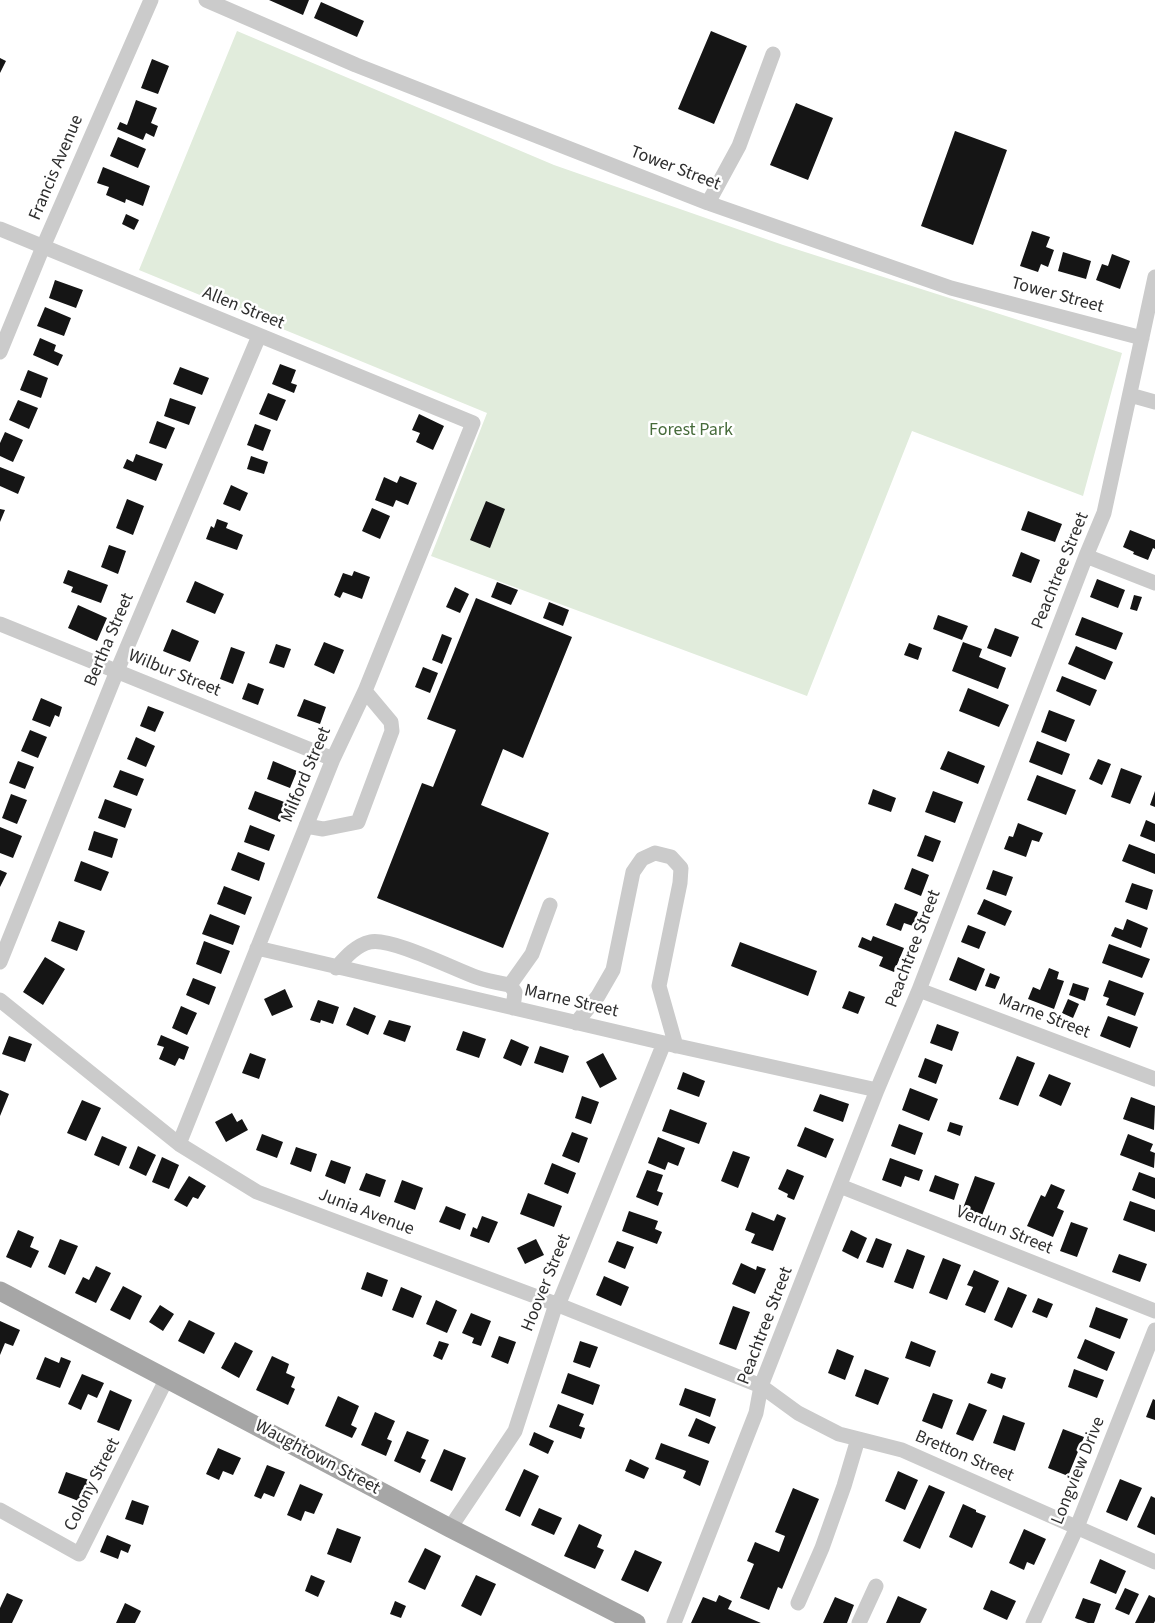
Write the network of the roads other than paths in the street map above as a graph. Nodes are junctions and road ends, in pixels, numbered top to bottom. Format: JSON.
{"nodes":[{"id":1,"x":150,"y":0,"type":"edge"},
{"id":2,"x":206,"y":0,"type":"edge"},
{"id":3,"x":773,"y":54,"type":"dead end"},
{"id":4,"x":708,"y":202,"type":"junction"},
{"id":5,"x":0,"y":229,"type":"edge"},
{"id":6,"x":43,"y":247,"type":"junction"},
{"id":7,"x":1155,"y":277,"type":"edge"},
{"id":8,"x":259,"y":336,"type":"junction"},
{"id":9,"x":1142,"y":338,"type":"junction"},
{"id":10,"x":0,"y":352,"type":"edge"},
{"id":11,"x":1130,"y":395,"type":"junction"},
{"id":12,"x":1155,"y":402,"type":"edge"},
{"id":13,"x":473,"y":423,"type":"joint"},
{"id":14,"x":1086,"y":556,"type":"junction"},
{"id":15,"x":1155,"y":583,"type":"edge"},
{"id":16,"x":0,"y":624,"type":"edge"},
{"id":17,"x":117,"y":671,"type":"junction"},
{"id":18,"x":365,"y":691,"type":"junction"},
{"id":19,"x":333,"y":759,"type":"junction"},
{"id":20,"x":306,"y":826,"type":"junction"},
{"id":21,"x":550,"y":905,"type":"dead end"},
{"id":22,"x":257,"y":948,"type":"junction"},
{"id":23,"x":0,"y":962,"type":"edge"},
{"id":24,"x":336,"y":968,"type":"junction"},
{"id":25,"x":510,"y":985,"type":"junction"},
{"id":26,"x":919,"y":990,"type":"junction"},
{"id":27,"x":0,"y":1000,"type":"edge"},
{"id":28,"x":513,"y":1008,"type":"junction"},
{"id":29,"x":576,"y":1023,"type":"junction"},
{"id":30,"x":670,"y":1044,"type":"junction"},
{"id":31,"x":1155,"y":1079,"type":"edge"},
{"id":32,"x":877,"y":1090,"type":"junction"},
{"id":33,"x":179,"y":1144,"type":"junction"},
{"id":34,"x":840,"y":1186,"type":"junction"},
{"id":35,"x":0,"y":1291,"type":"edge"},
{"id":36,"x":556,"y":1304,"type":"junction"},
{"id":37,"x":1155,"y":1311,"type":"edge"},
{"id":38,"x":1155,"y":1330,"type":"edge"},
{"id":39,"x":168,"y":1378,"type":"junction"},
{"id":40,"x":761,"y":1386,"type":"junction"},
{"id":41,"x":858,"y":1439,"type":"junction"},
{"id":42,"x":0,"y":1510,"type":"edge"},
{"id":43,"x":1078,"y":1527,"type":"junction"},
{"id":44,"x":450,"y":1528,"type":"junction"},
{"id":45,"x":1155,"y":1562,"type":"edge"},
{"id":46,"x":876,"y":1586,"type":"dead end"},
{"id":47,"x":798,"y":1603,"type":"dead end"},
{"id":48,"x":636,"y":1623,"type":"edge"},
{"id":49,"x":674,"y":1623,"type":"edge"},
{"id":50,"x":859,"y":1623,"type":"edge"},
{"id":51,"x":1032,"y":1623,"type":"edge"}],
"edges":[{"from":1,"to":6,"type":"street","name":"Francis Avenue"},
{"from":2,"to":4,"type":"street","name":"Tower Street"},
{"from":3,"to":4,"type":"street"},
{"from":4,"to":9,"type":"street","name":"Tower Street"},
{"from":5,"to":6,"type":"street","name":"Allen Street"},
{"from":6,"to":8,"type":"street","name":"Allen Street"},
{"from":6,"to":10,"type":"street","name":"Francis Avenue"},
{"from":7,"to":9,"type":"street","name":"Peachtree Street"},
{"from":8,"to":13,"type":"street","name":"Allen Street"},
{"from":8,"to":17,"type":"street","name":"Bertha Street"},
{"from":9,"to":11,"type":"street","name":"Peachtree Street"},
{"from":11,"to":12,"type":"street"},
{"from":11,"to":14,"type":"street","name":"Peachtree Street"},
{"from":13,"to":18,"type":"street","name":"Milford Street"},
{"from":14,"to":15,"type":"street"},
{"from":14,"to":26,"type":"street","name":"Peachtree Street"},
{"from":16,"to":17,"type":"street","name":"Wilbur Street"},
{"from":17,"to":19,"type":"street","name":"Wilbur Street"},
{"from":17,"to":23,"type":"street","name":"Bertha Street"},
{"from":18,"to":19,"type":"street","name":"Milford Street"},
{"from":18,"to":20,"type":"street"},
{"from":19,"to":20,"type":"street","name":"Milford Street"},
{"from":20,"to":22,"type":"street","name":"Milford Street"},
{"from":21,"to":25,"type":"street"},
{"from":22,"to":24,"type":"street","name":"Marne Street"},
{"from":22,"to":33,"type":"street","name":"Milford Street"},
{"from":24,"to":25,"type":"street"},
{"from":24,"to":28,"type":"street","name":"Marne Street"},
{"from":25,"to":28,"type":"street"},
{"from":26,"to":31,"type":"street","name":"Marne Street"},
{"from":26,"to":32,"type":"street","name":"Peachtree Street"},
{"from":27,"to":33,"type":"street","name":"Junia Avenue"},
{"from":28,"to":29,"type":"street","name":"Marne Street"},
{"from":29,"to":30,"type":"street","name":"Marne Street"},
{"from":29,"to":30,"type":"street"},
{"from":30,"to":32,"type":"street","name":"Marne Street"},
{"from":30,"to":36,"type":"street","name":"Hoover Street"},
{"from":32,"to":34,"type":"street","name":"Peachtree Street"},
{"from":33,"to":36,"type":"street","name":"Junia Avenue"},
{"from":34,"to":37,"type":"street","name":"Verdun Street"},
{"from":34,"to":40,"type":"street","name":"Peachtree Street"},
{"from":35,"to":39,"type":"main road","name":"Waughtown Street"},
{"from":36,"to":40,"type":"street","name":"Junia Avenue"},
{"from":36,"to":44,"type":"street","name":"Hoover Street"},
{"from":38,"to":43,"type":"street","name":"Longview Drive"},
{"from":39,"to":42,"type":"street","name":"Colony Street"},
{"from":39,"to":44,"type":"main road","name":"Waughtown Street"},
{"from":40,"to":41,"type":"street","name":"Bretton Street"},
{"from":40,"to":49,"type":"street","name":"Peachtree Street"},
{"from":41,"to":43,"type":"street","name":"Bretton Street"},
{"from":41,"to":47,"type":"street"},
{"from":43,"to":45,"type":"street","name":"Bretton Street"},
{"from":43,"to":51,"type":"street","name":"Longview Drive"},
{"from":44,"to":48,"type":"main road","name":"Waughtown Street"},
{"from":46,"to":50,"type":"street"}]}
